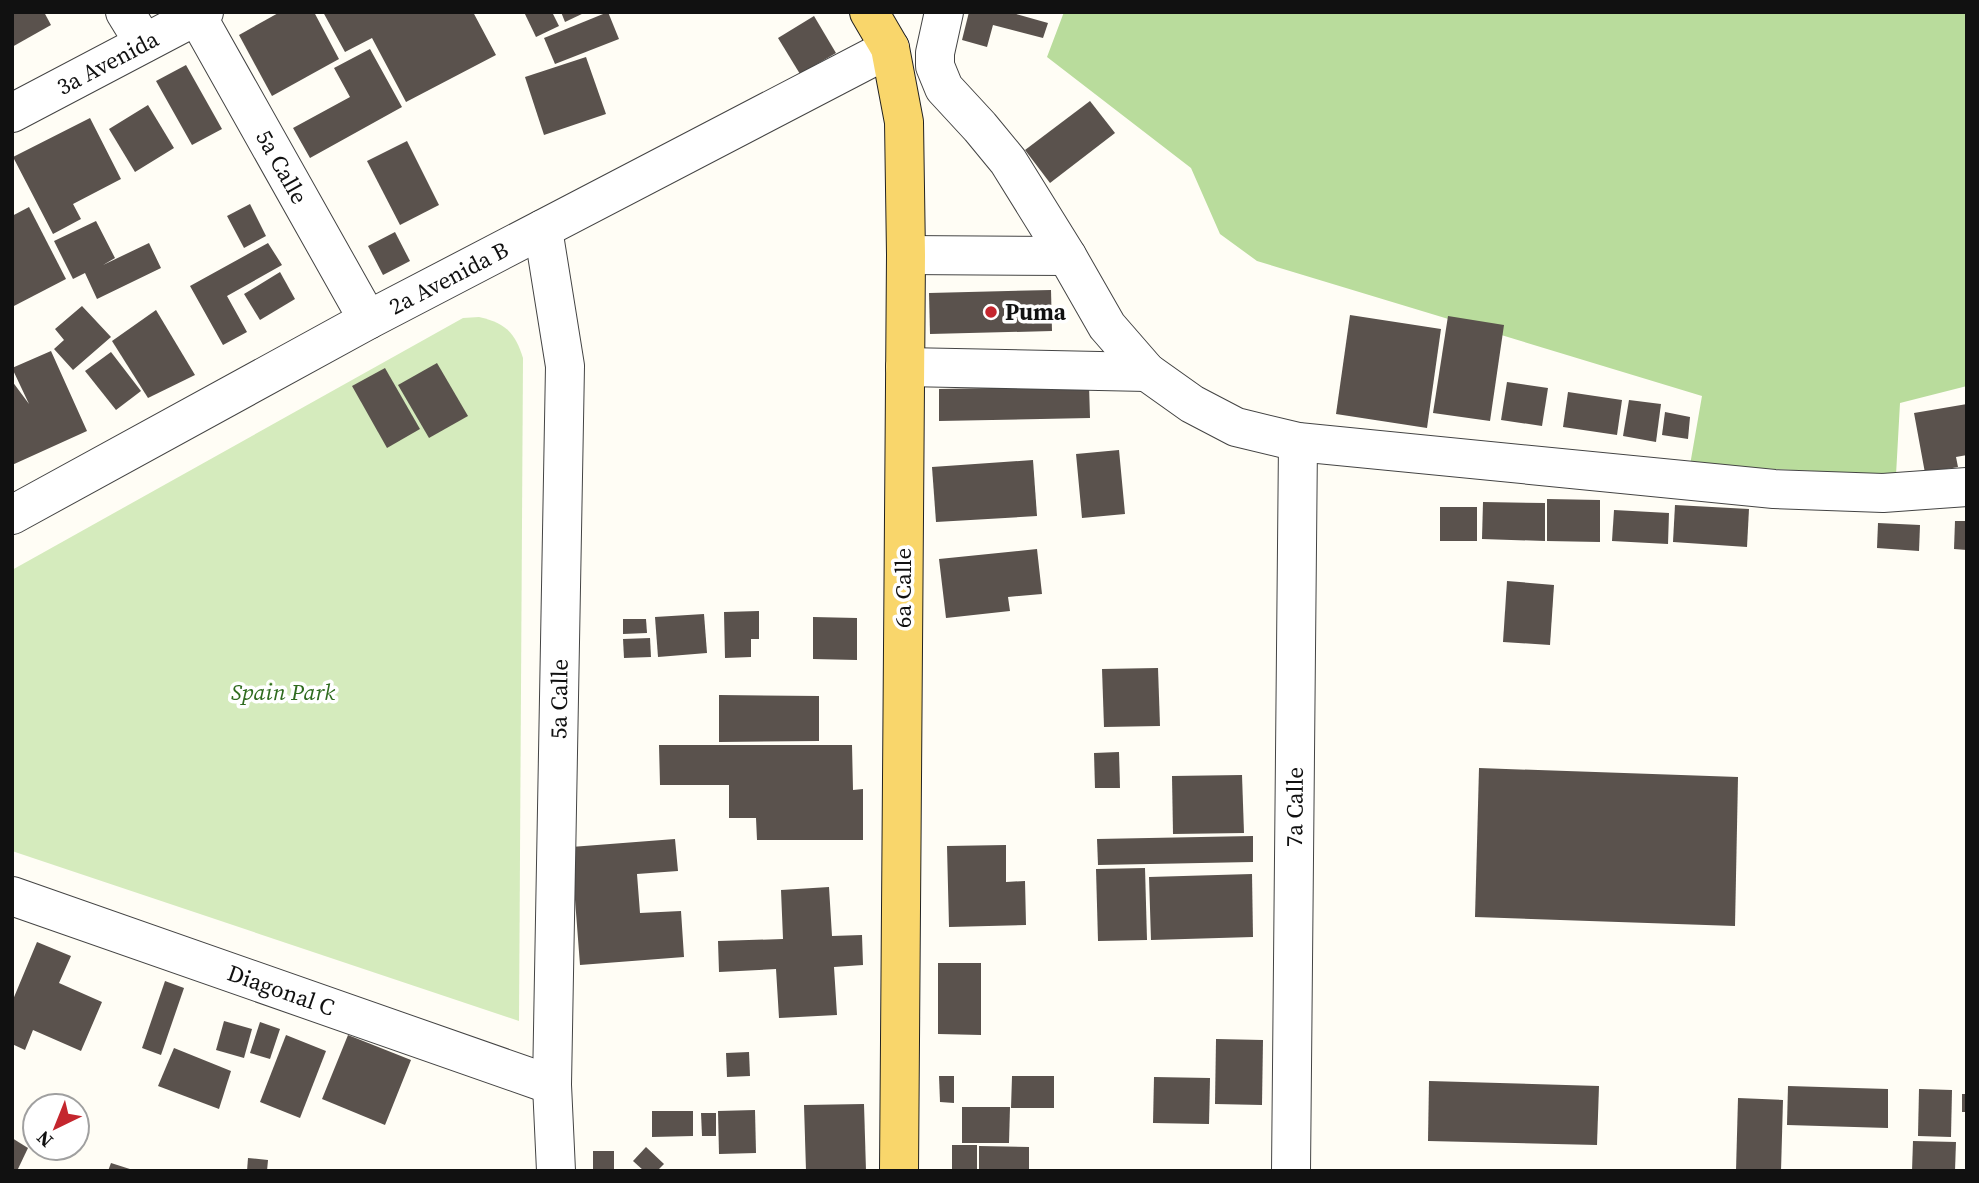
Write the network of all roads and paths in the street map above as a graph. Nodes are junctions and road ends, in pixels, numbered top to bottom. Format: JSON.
{"nodes":[{"id":1,"x":869,"y":12,"type":"edge"},
{"id":2,"x":944,"y":12,"type":"edge"},
{"id":3,"x":200,"y":14,"type":"edge"},
{"id":4,"x":135,"y":28,"type":"edge"},
{"id":5,"x":890,"y":48,"type":"junction"},
{"id":6,"x":12,"y":113,"type":"edge"},
{"id":7,"x":544,"y":229,"type":"junction"},
{"id":8,"x":906,"y":256,"type":"junction"},
{"id":9,"x":1067,"y":256,"type":"junction"},
{"id":10,"x":368,"y":320,"type":"junction"},
{"id":11,"x":905,"y":367,"type":"junction"},
{"id":12,"x":1147,"y":372,"type":"junction"},
{"id":13,"x":1298,"y":442,"type":"junction"},
{"id":14,"x":1967,"y":486,"type":"edge"},
{"id":15,"x":12,"y":515,"type":"edge"},
{"id":16,"x":12,"y":896,"type":"edge"},
{"id":17,"x":552,"y":1085,"type":"junction"},
{"id":18,"x":556,"y":1171,"type":"edge"},
{"id":19,"x":900,"y":1171,"type":"edge"},
{"id":20,"x":1291,"y":1171,"type":"edge"}],
"edges":[{"from":1,"to":5,"type":"main road","name":"6a Calle"},
{"from":2,"to":9,"type":"street"},
{"from":3,"to":4,"type":"street","name":"3a Avenida"},
{"from":3,"to":10,"type":"street","name":"5a Calle"},
{"from":4,"to":6,"type":"street","name":"3a Avenida"},
{"from":5,"to":7,"type":"street","name":"2a Avenida B"},
{"from":5,"to":8,"type":"main road","name":"6a Calle"},
{"from":7,"to":10,"type":"street","name":"2a Avenida B"},
{"from":7,"to":17,"type":"street","name":"5a Calle"},
{"from":8,"to":9,"type":"street"},
{"from":8,"to":11,"type":"main road","name":"6a Calle"},
{"from":9,"to":12,"type":"street"},
{"from":10,"to":15,"type":"street","name":"2a Avenida B"},
{"from":11,"to":12,"type":"street"},
{"from":11,"to":19,"type":"main road","name":"6a Calle"},
{"from":12,"to":13,"type":"street"},
{"from":13,"to":14,"type":"street"},
{"from":13,"to":20,"type":"street","name":"7a Calle"},
{"from":16,"to":17,"type":"street","name":"Diagonal C"},
{"from":17,"to":18,"type":"street","name":"5a Calle"}]}
